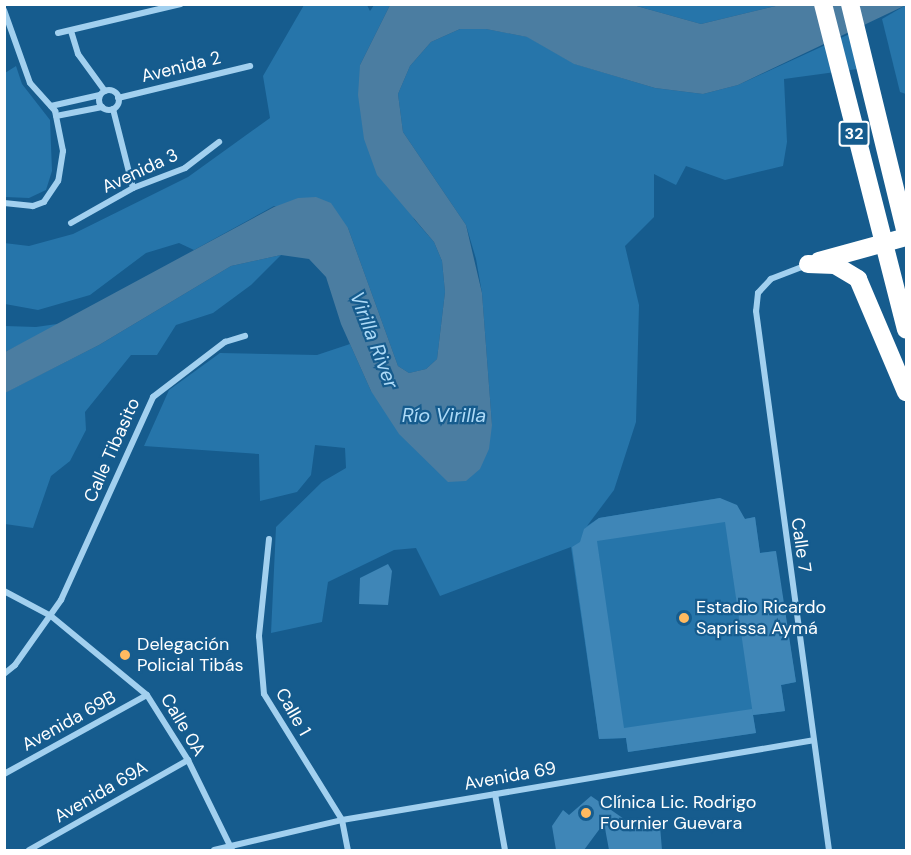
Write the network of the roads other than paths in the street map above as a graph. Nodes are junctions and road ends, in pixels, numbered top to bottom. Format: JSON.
{"nodes":[{"id":1,"x":181,"y":4,"type":"edge"},
{"id":2,"x":823,"y":4,"type":"edge"},
{"id":3,"x":850,"y":4,"type":"edge"},
{"id":4,"x":4,"y":10,"type":"edge"},
{"id":5,"x":71,"y":30,"type":"junction"},
{"id":6,"x":58,"y":33,"type":"dead end"},
{"id":7,"x":250,"y":66,"type":"dead end"},
{"id":8,"x":103,"y":93,"type":"junction"},
{"id":9,"x":118,"y":98,"type":"junction"},
{"id":10,"x":51,"y":106,"type":"junction"},
{"id":11,"x":102,"y":107,"type":"junction"},
{"id":12,"x":113,"y":109,"type":"junction"},
{"id":13,"x":56,"y":116,"type":"junction"},
{"id":14,"x":219,"y":142,"type":"dead end"},
{"id":15,"x":133,"y":188,"type":"junction"},
{"id":16,"x":4,"y":203,"type":"edge"},
{"id":17,"x":72,"y":223,"type":"dead end"},
{"id":18,"x":906,"y":236,"type":"edge"},
{"id":19,"x":888,"y":241,"type":"junction"},
{"id":20,"x":808,"y":264,"type":"junction"},
{"id":21,"x":858,"y":279,"type":"junction"},
{"id":22,"x":906,"y":330,"type":"edge"},
{"id":23,"x":245,"y":336,"type":"dead end"},
{"id":24,"x":906,"y":392,"type":"edge"},
{"id":25,"x":269,"y":539,"type":"dead end"},
{"id":26,"x":4,"y":591,"type":"edge"},
{"id":27,"x":51,"y":616,"type":"junction"},
{"id":28,"x":4,"y":674,"type":"edge"},
{"id":29,"x":147,"y":695,"type":"junction"},
{"id":30,"x":813,"y":740,"type":"junction"},
{"id":31,"x":188,"y":760,"type":"junction"},
{"id":32,"x":4,"y":774,"type":"edge"},
{"id":33,"x":495,"y":794,"type":"junction"},
{"id":34,"x":342,"y":820,"type":"junction"},
{"id":35,"x":231,"y":847,"type":"edge"},
{"id":36,"x":29,"y":850,"type":"edge"},
{"id":37,"x":214,"y":850,"type":"edge"},
{"id":38,"x":348,"y":850,"type":"edge"},
{"id":39,"x":505,"y":850,"type":"edge"},
{"id":40,"x":829,"y":850,"type":"edge"}],
"edges":[{"from":1,"to":5,"type":"street"},
{"from":2,"to":22,"type":"highway","number":"32"},
{"from":3,"to":18,"type":"highway","number":"32"},
{"from":4,"to":10,"type":"street"},
{"from":5,"to":6,"type":"street"},
{"from":5,"to":8,"type":"street"},
{"from":7,"to":9,"type":"street","name":"Avenida 2"},
{"from":8,"to":9,"type":"street"},
{"from":8,"to":10,"type":"street"},
{"from":8,"to":11,"type":"street"},
{"from":9,"to":12,"type":"street"},
{"from":10,"to":13,"type":"street"},
{"from":11,"to":12,"type":"street"},
{"from":11,"to":13,"type":"street"},
{"from":12,"to":15,"type":"street"},
{"from":13,"to":16,"type":"street"},
{"from":14,"to":15,"type":"street","name":"Avenida 3"},
{"from":15,"to":17,"type":"street","name":"Avenida 3"},
{"from":18,"to":19,"type":"highway"},
{"from":19,"to":20,"type":"highway"},
{"from":19,"to":21,"type":"highway"},
{"from":20,"to":21,"type":"highway"},
{"from":20,"to":30,"type":"street","name":"Calle 7"},
{"from":21,"to":24,"type":"highway"},
{"from":23,"to":27,"type":"street","name":"Calle Tibasito"},
{"from":25,"to":34,"type":"street","name":"Calle 1"},
{"from":26,"to":27,"type":"street","name":"Calle 0A"},
{"from":27,"to":28,"type":"street","name":"Calle Tibasito"},
{"from":27,"to":29,"type":"street","name":"Calle 0A"},
{"from":29,"to":31,"type":"street","name":"Calle 0A"},
{"from":29,"to":32,"type":"street","name":"Avenida 69B"},
{"from":30,"to":33,"type":"street","name":"Avenida 69"},
{"from":30,"to":40,"type":"street","name":"Calle 7"},
{"from":31,"to":35,"type":"street","name":"Calle 0A"},
{"from":31,"to":36,"type":"street","name":"Avenida 69A"},
{"from":33,"to":34,"type":"street","name":"Avenida 69"},
{"from":33,"to":39,"type":"street"},
{"from":34,"to":35,"type":"street","name":"Avenida 69"},
{"from":34,"to":38,"type":"street","name":"Calle 1"},
{"from":35,"to":37,"type":"street","name":"Avenida 69"}]}
